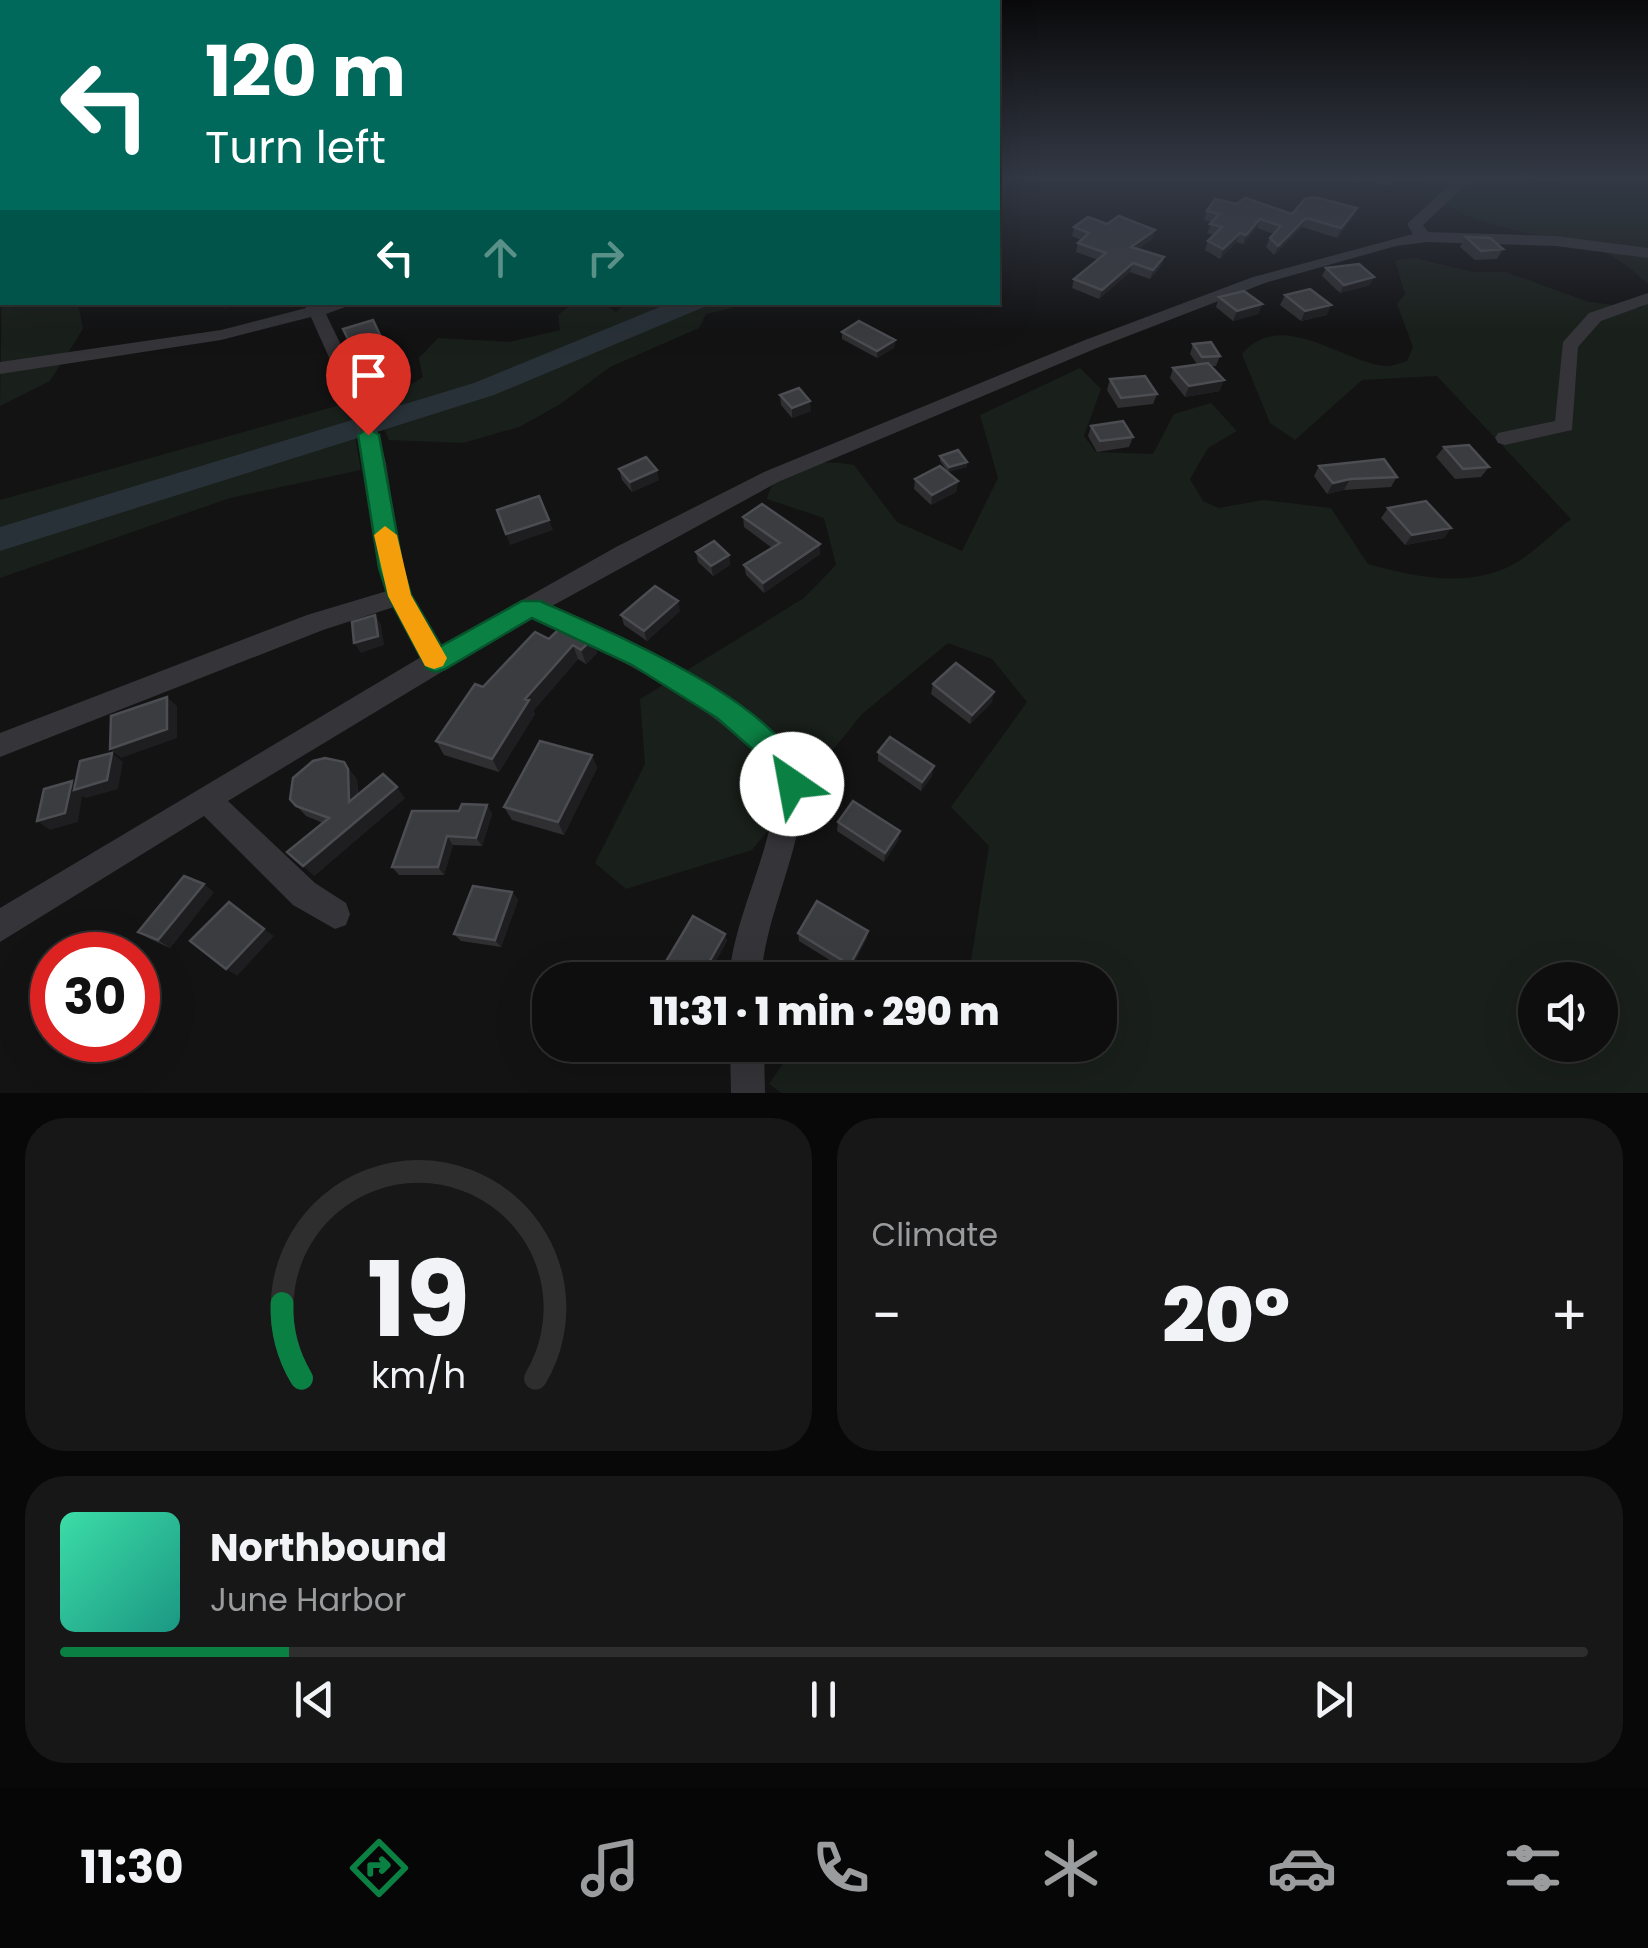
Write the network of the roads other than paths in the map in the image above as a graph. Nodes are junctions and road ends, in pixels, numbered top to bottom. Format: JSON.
{"nodes":[{"id":1,"x":1418,"y":229,"type":"edge"},
{"id":2,"x":1423,"y":237,"type":"junction"},
{"id":3,"x":1648,"y":253,"type":"edge"},
{"id":4,"x":1648,"y":298,"type":"edge"},
{"id":5,"x":314,"y":307,"type":"edge"},
{"id":6,"x":0,"y":368,"type":"edge"},
{"id":7,"x":1505,"y":438,"type":"dead end"},
{"id":8,"x":400,"y":596,"type":"junction"},
{"id":9,"x":531,"y":607,"type":"junction"},
{"id":10,"x":436,"y":662,"type":"junction"},
{"id":11,"x":0,"y":744,"type":"edge"},
{"id":12,"x":208,"y":801,"type":"junction"},
{"id":13,"x":335,"y":914,"type":"dead end"},
{"id":14,"x":0,"y":926,"type":"edge"},
{"id":15,"x":747,"y":962,"type":"edge"},
{"id":16,"x":747,"y":1062,"type":"edge"},
{"id":17,"x":748,"y":1093,"type":"edge"}],
"edges":[{"from":1,"to":2,"type":"street"},
{"from":2,"to":3,"type":"street"},
{"from":2,"to":9,"type":"street"},
{"from":4,"to":7,"type":"street"},
{"from":5,"to":6,"type":"street"},
{"from":5,"to":8,"type":"street"},
{"from":8,"to":10,"type":"street"},
{"from":8,"to":11,"type":"street"},
{"from":9,"to":10,"type":"street"},
{"from":9,"to":15,"type":"street"},
{"from":10,"to":12,"type":"street"},
{"from":12,"to":13,"type":"street"},
{"from":12,"to":14,"type":"street"},
{"from":16,"to":17,"type":"street"}]}
